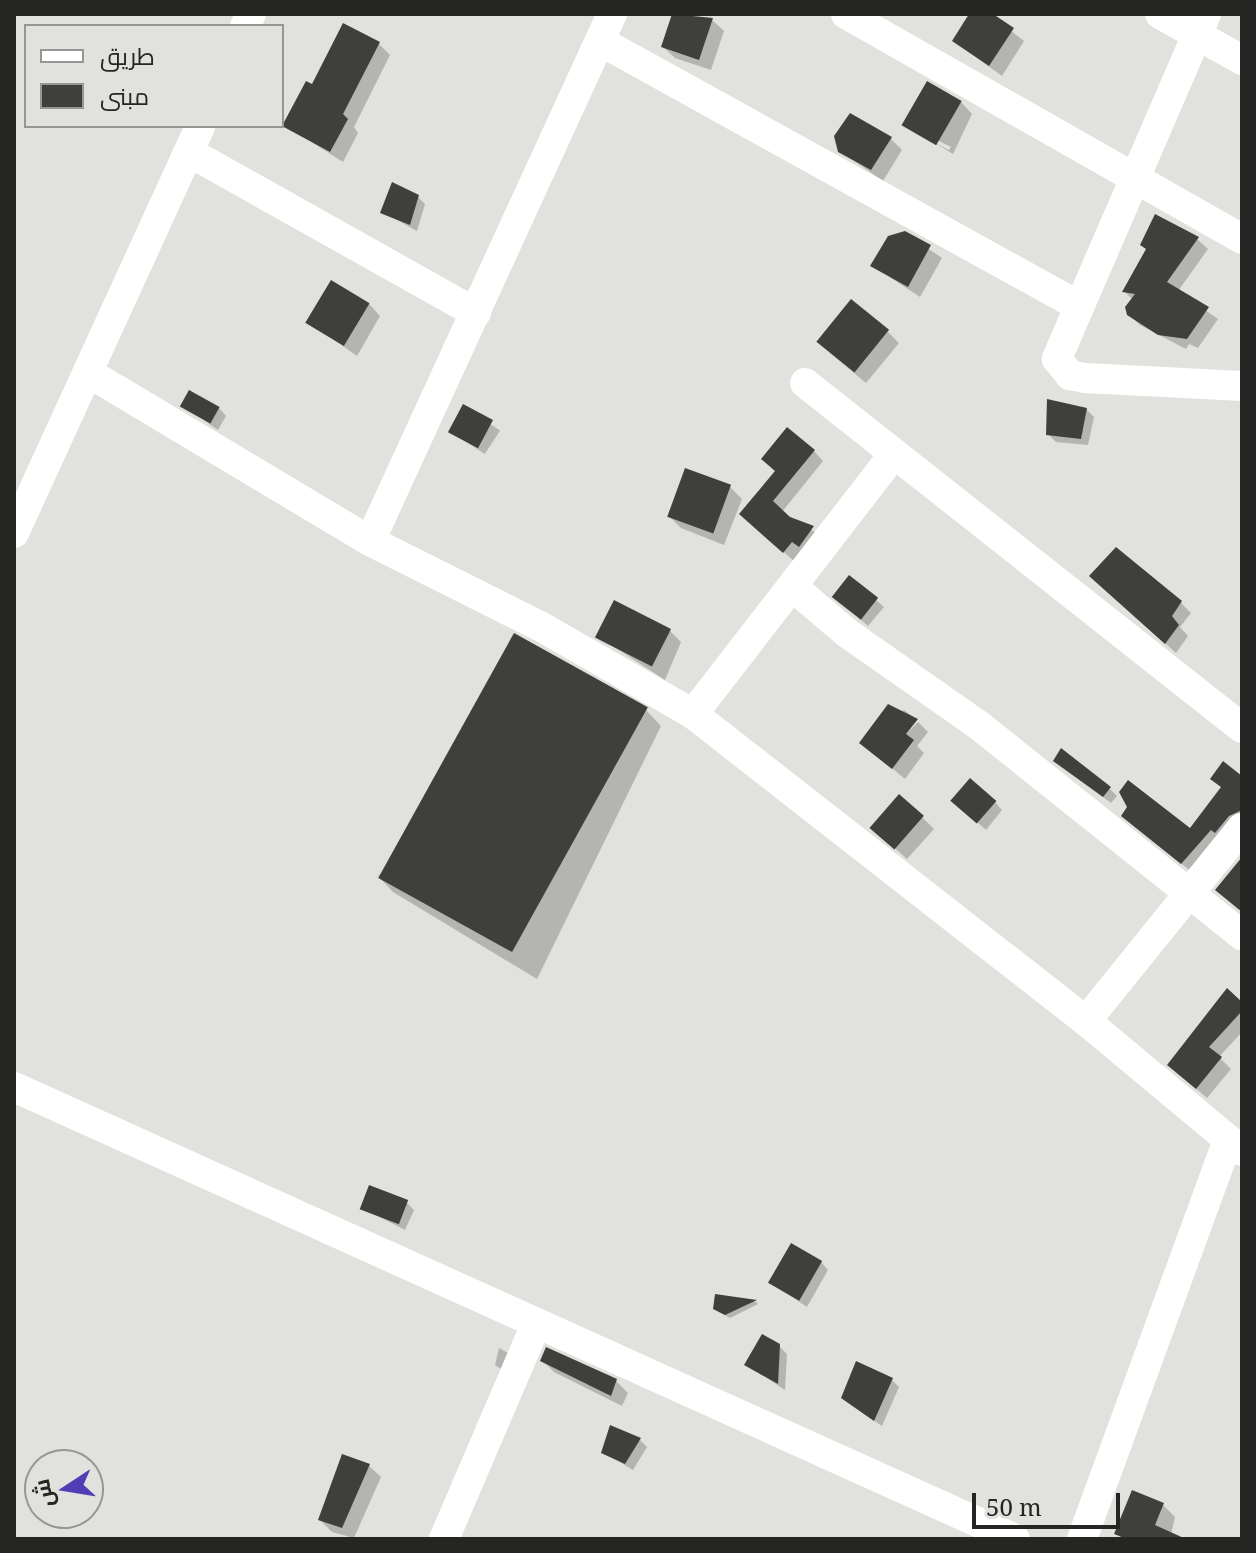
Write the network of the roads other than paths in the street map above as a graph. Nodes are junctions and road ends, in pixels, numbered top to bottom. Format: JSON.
{"nodes":[{"id":1,"x":846,"y":14,"type":"edge"},
{"id":2,"x":1160,"y":14,"type":"edge"},
{"id":3,"x":1202,"y":25,"type":"edge"},
{"id":4,"x":606,"y":28,"type":"edge"},
{"id":5,"x":1242,"y":60,"type":"edge"},
{"id":6,"x":195,"y":139,"type":"edge"},
{"id":7,"x":1138,"y":177,"type":"junction"},
{"id":8,"x":1242,"y":239,"type":"edge"},
{"id":9,"x":1077,"y":305,"type":"junction"},
{"id":10,"x":476,"y":313,"type":"junction"},
{"id":11,"x":89,"y":373,"type":"junction"},
{"id":12,"x":805,"y":383,"type":"dead end"},
{"id":13,"x":1242,"y":386,"type":"edge"},
{"id":14,"x":894,"y":454,"type":"junction"},
{"id":15,"x":14,"y":533,"type":"edge"},
{"id":16,"x":370,"y":541,"type":"junction"},
{"id":17,"x":793,"y":587,"type":"junction"},
{"id":18,"x":693,"y":714,"type":"junction"},
{"id":19,"x":1242,"y":728,"type":"edge"},
{"id":20,"x":1242,"y":828,"type":"edge"},
{"id":21,"x":1189,"y":893,"type":"junction"},
{"id":22,"x":1242,"y":935,"type":"edge"},
{"id":23,"x":1086,"y":1021,"type":"junction"},
{"id":24,"x":14,"y":1087,"type":"edge"},
{"id":25,"x":1235,"y":1146,"type":"edge"},
{"id":26,"x":536,"y":1324,"type":"junction"},
{"id":27,"x":444,"y":1539,"type":"edge"},
{"id":28,"x":1015,"y":1539,"type":"edge"},
{"id":29,"x":1082,"y":1539,"type":"edge"}],
"edges":[{"from":1,"to":7,"type":"street"},
{"from":2,"to":3,"type":"street"},
{"from":3,"to":5,"type":"street"},
{"from":3,"to":7,"type":"street"},
{"from":4,"to":9,"type":"street"},
{"from":4,"to":10,"type":"street"},
{"from":6,"to":10,"type":"street"},
{"from":6,"to":11,"type":"street"},
{"from":7,"to":8,"type":"street"},
{"from":7,"to":9,"type":"street"},
{"from":9,"to":13,"type":"street"},
{"from":10,"to":16,"type":"street"},
{"from":11,"to":15,"type":"street"},
{"from":11,"to":16,"type":"street"},
{"from":12,"to":14,"type":"street"},
{"from":14,"to":17,"type":"street"},
{"from":14,"to":19,"type":"street"},
{"from":16,"to":18,"type":"street"},
{"from":17,"to":18,"type":"street"},
{"from":17,"to":21,"type":"street"},
{"from":18,"to":23,"type":"street"},
{"from":20,"to":21,"type":"street"},
{"from":21,"to":22,"type":"street"},
{"from":21,"to":23,"type":"street"},
{"from":23,"to":25,"type":"street"},
{"from":24,"to":26,"type":"street"},
{"from":25,"to":29,"type":"street"},
{"from":26,"to":27,"type":"street"},
{"from":26,"to":28,"type":"street"}]}
